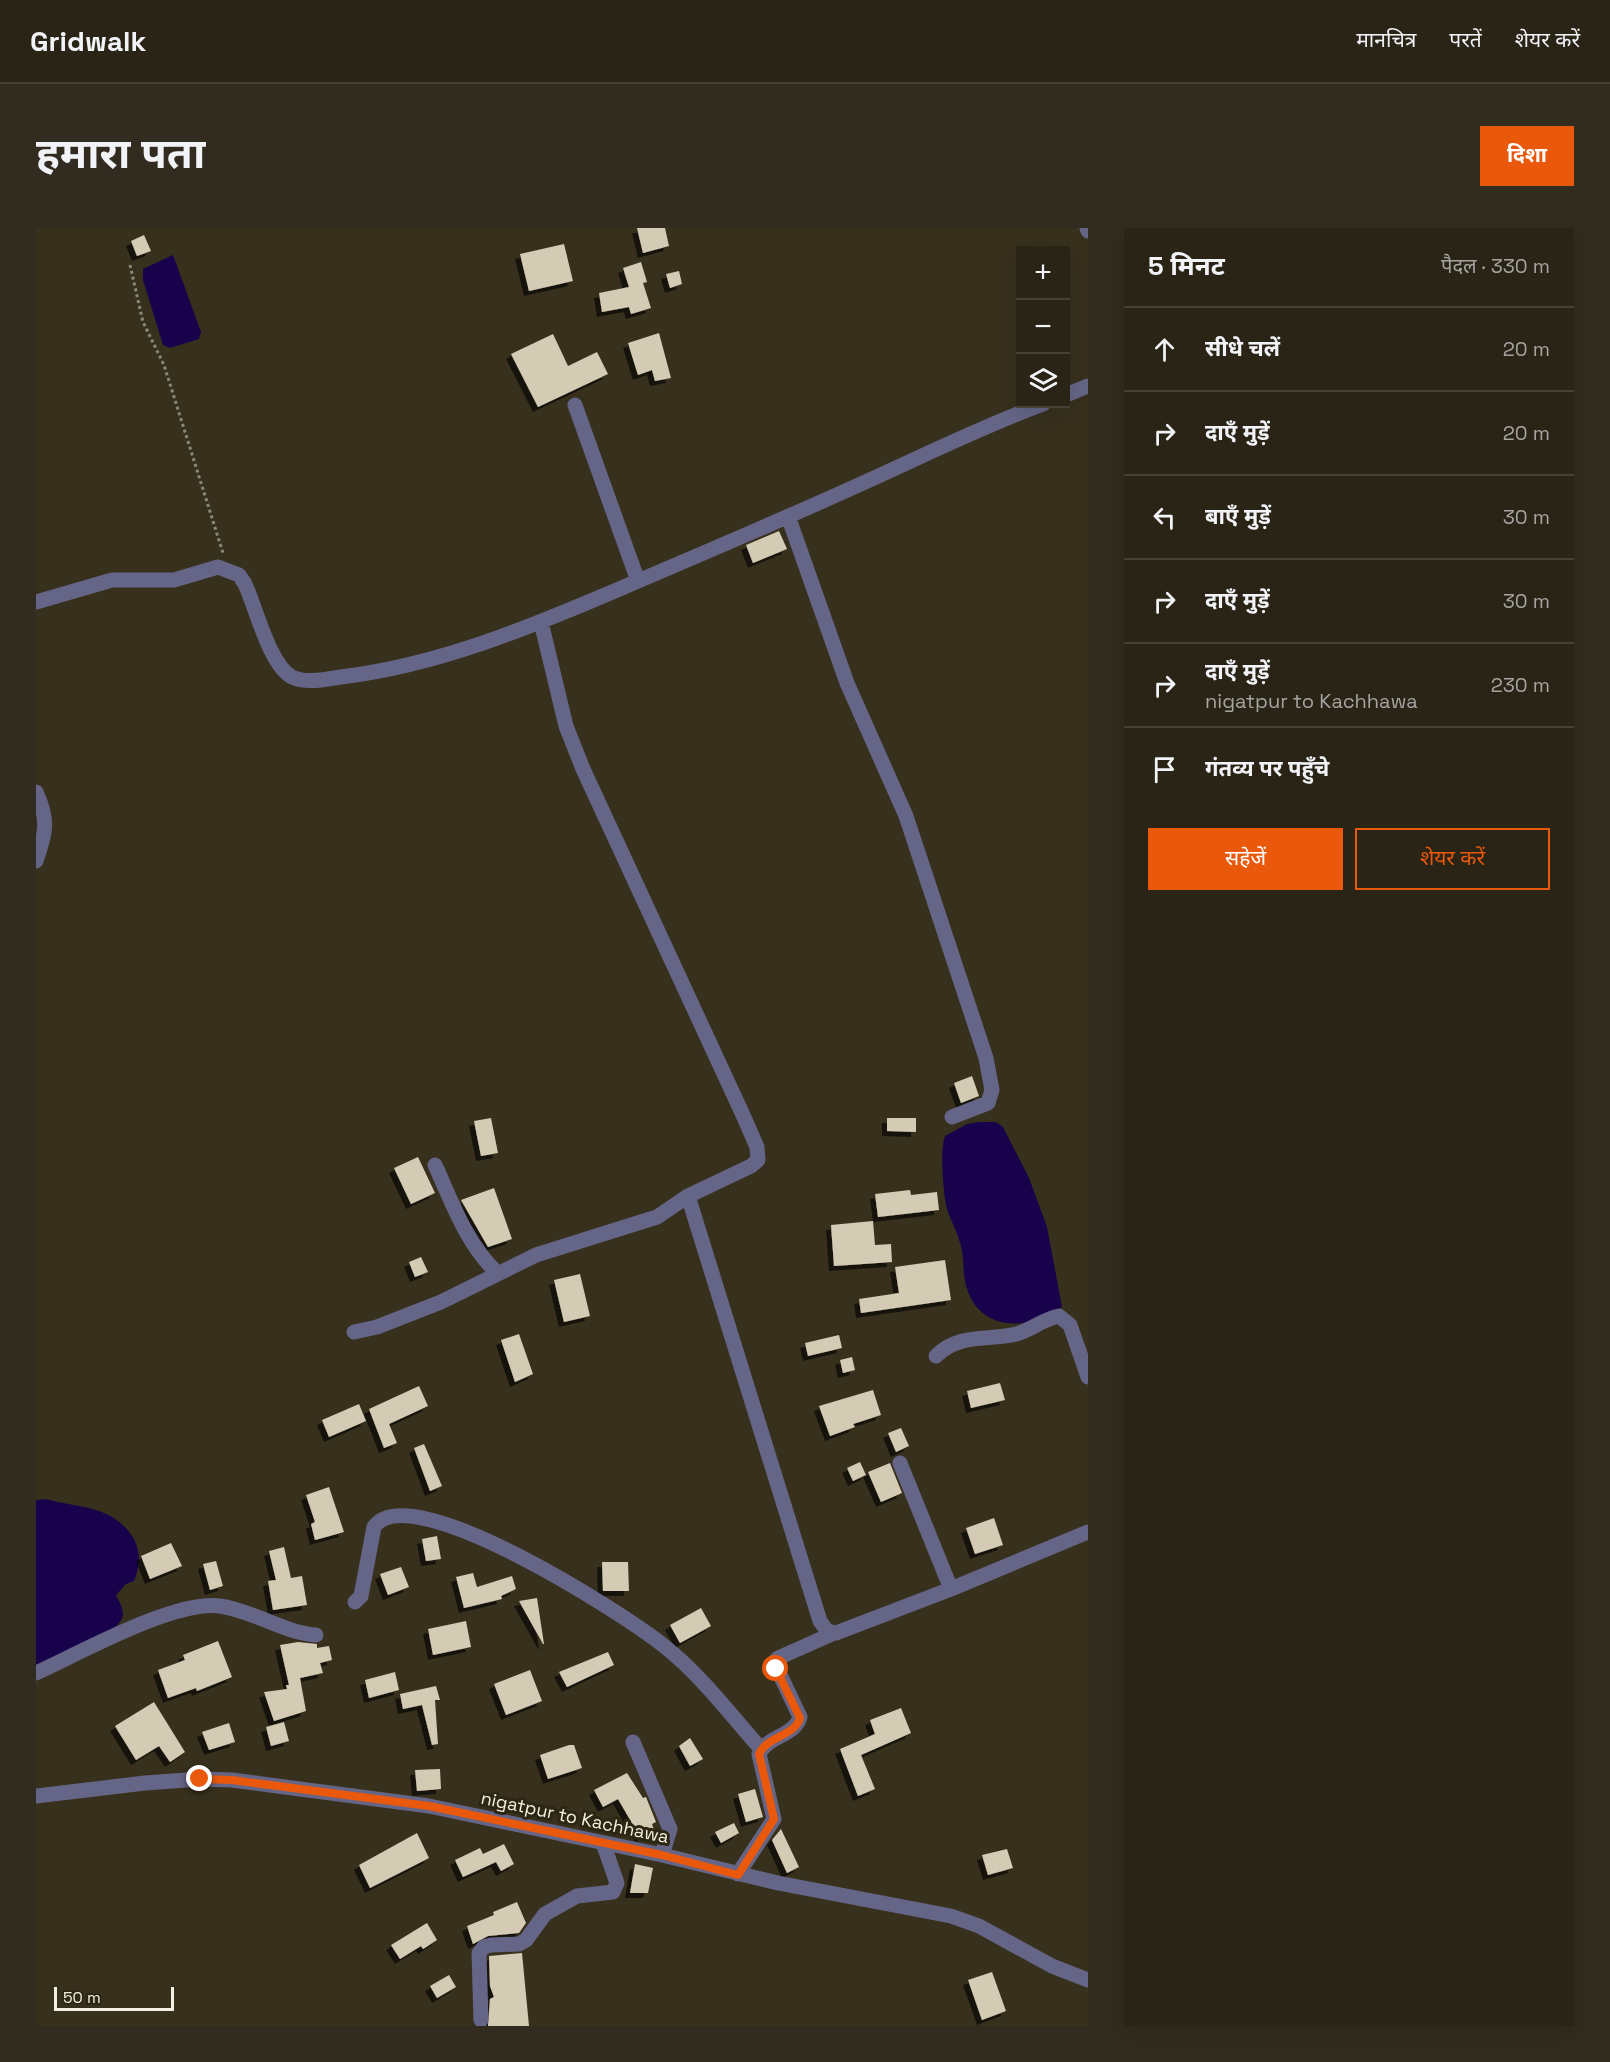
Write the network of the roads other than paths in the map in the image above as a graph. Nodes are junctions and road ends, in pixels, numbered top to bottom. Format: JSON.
{"nodes":[{"id":1,"x":1088,"y":386,"type":"edge"},
{"id":2,"x":1070,"y":393,"type":"edge"},
{"id":3,"x":575,"y":405,"type":"dead end"},
{"id":4,"x":1032,"y":408,"type":"edge"},
{"id":5,"x":788,"y":516,"type":"junction"},
{"id":6,"x":638,"y":581,"type":"junction"},
{"id":7,"x":36,"y":602,"type":"edge"},
{"id":8,"x":541,"y":622,"type":"junction"},
{"id":9,"x":36,"y":792,"type":"edge"},
{"id":10,"x":36,"y":861,"type":"edge"},
{"id":11,"x":952,"y":1117,"type":"dead end"},
{"id":12,"x":435,"y":1165,"type":"dead end"},
{"id":13,"x":688,"y":1196,"type":"junction"},
{"id":14,"x":496,"y":1272,"type":"junction"},
{"id":15,"x":354,"y":1332,"type":"dead end"},
{"id":16,"x":936,"y":1356,"type":"dead end"},
{"id":17,"x":1088,"y":1377,"type":"edge"},
{"id":18,"x":900,"y":1463,"type":"dead end"},
{"id":19,"x":1088,"y":1532,"type":"edge"},
{"id":20,"x":951,"y":1589,"type":"junction"},
{"id":21,"x":355,"y":1602,"type":"dead end"},
{"id":22,"x":832,"y":1634,"type":"junction"},
{"id":23,"x":316,"y":1635,"type":"dead end"},
{"id":24,"x":36,"y":1673,"type":"edge"},
{"id":25,"x":633,"y":1742,"type":"dead end"},
{"id":26,"x":761,"y":1749,"type":"junction"},
{"id":27,"x":36,"y":1796,"type":"edge"},
{"id":28,"x":603,"y":1843,"type":"junction"},
{"id":29,"x":662,"y":1855,"type":"junction"},
{"id":30,"x":738,"y":1875,"type":"junction"},
{"id":31,"x":1088,"y":1980,"type":"edge"},
{"id":32,"x":481,"y":2020,"type":"dead end"}],
"edges":[{"from":1,"to":2,"type":"street"},
{"from":3,"to":6,"type":"street"},
{"from":4,"to":5,"type":"street"},
{"from":5,"to":6,"type":"street"},
{"from":5,"to":11,"type":"street"},
{"from":6,"to":8,"type":"street"},
{"from":7,"to":8,"type":"street"},
{"from":8,"to":13,"type":"street"},
{"from":9,"to":10,"type":"street"},
{"from":12,"to":14,"type":"street"},
{"from":13,"to":14,"type":"street"},
{"from":13,"to":22,"type":"street"},
{"from":14,"to":15,"type":"street"},
{"from":16,"to":17,"type":"street"},
{"from":18,"to":20,"type":"street"},
{"from":19,"to":20,"type":"street"},
{"from":20,"to":22,"type":"street"},
{"from":21,"to":26,"type":"street"},
{"from":22,"to":26,"type":"street"},
{"from":23,"to":24,"type":"street"},
{"from":25,"to":29,"type":"street"},
{"from":26,"to":30,"type":"street"},
{"from":27,"to":28,"type":"street","name":"nigatpur to Kachhawa"},
{"from":28,"to":29,"type":"street","name":"nigatpur to Kachhawa"},
{"from":28,"to":32,"type":"street"},
{"from":29,"to":30,"type":"street","name":"nigatpur to Kachhawa"},
{"from":30,"to":31,"type":"street","name":"nigatpur to Kachhawa"}]}
